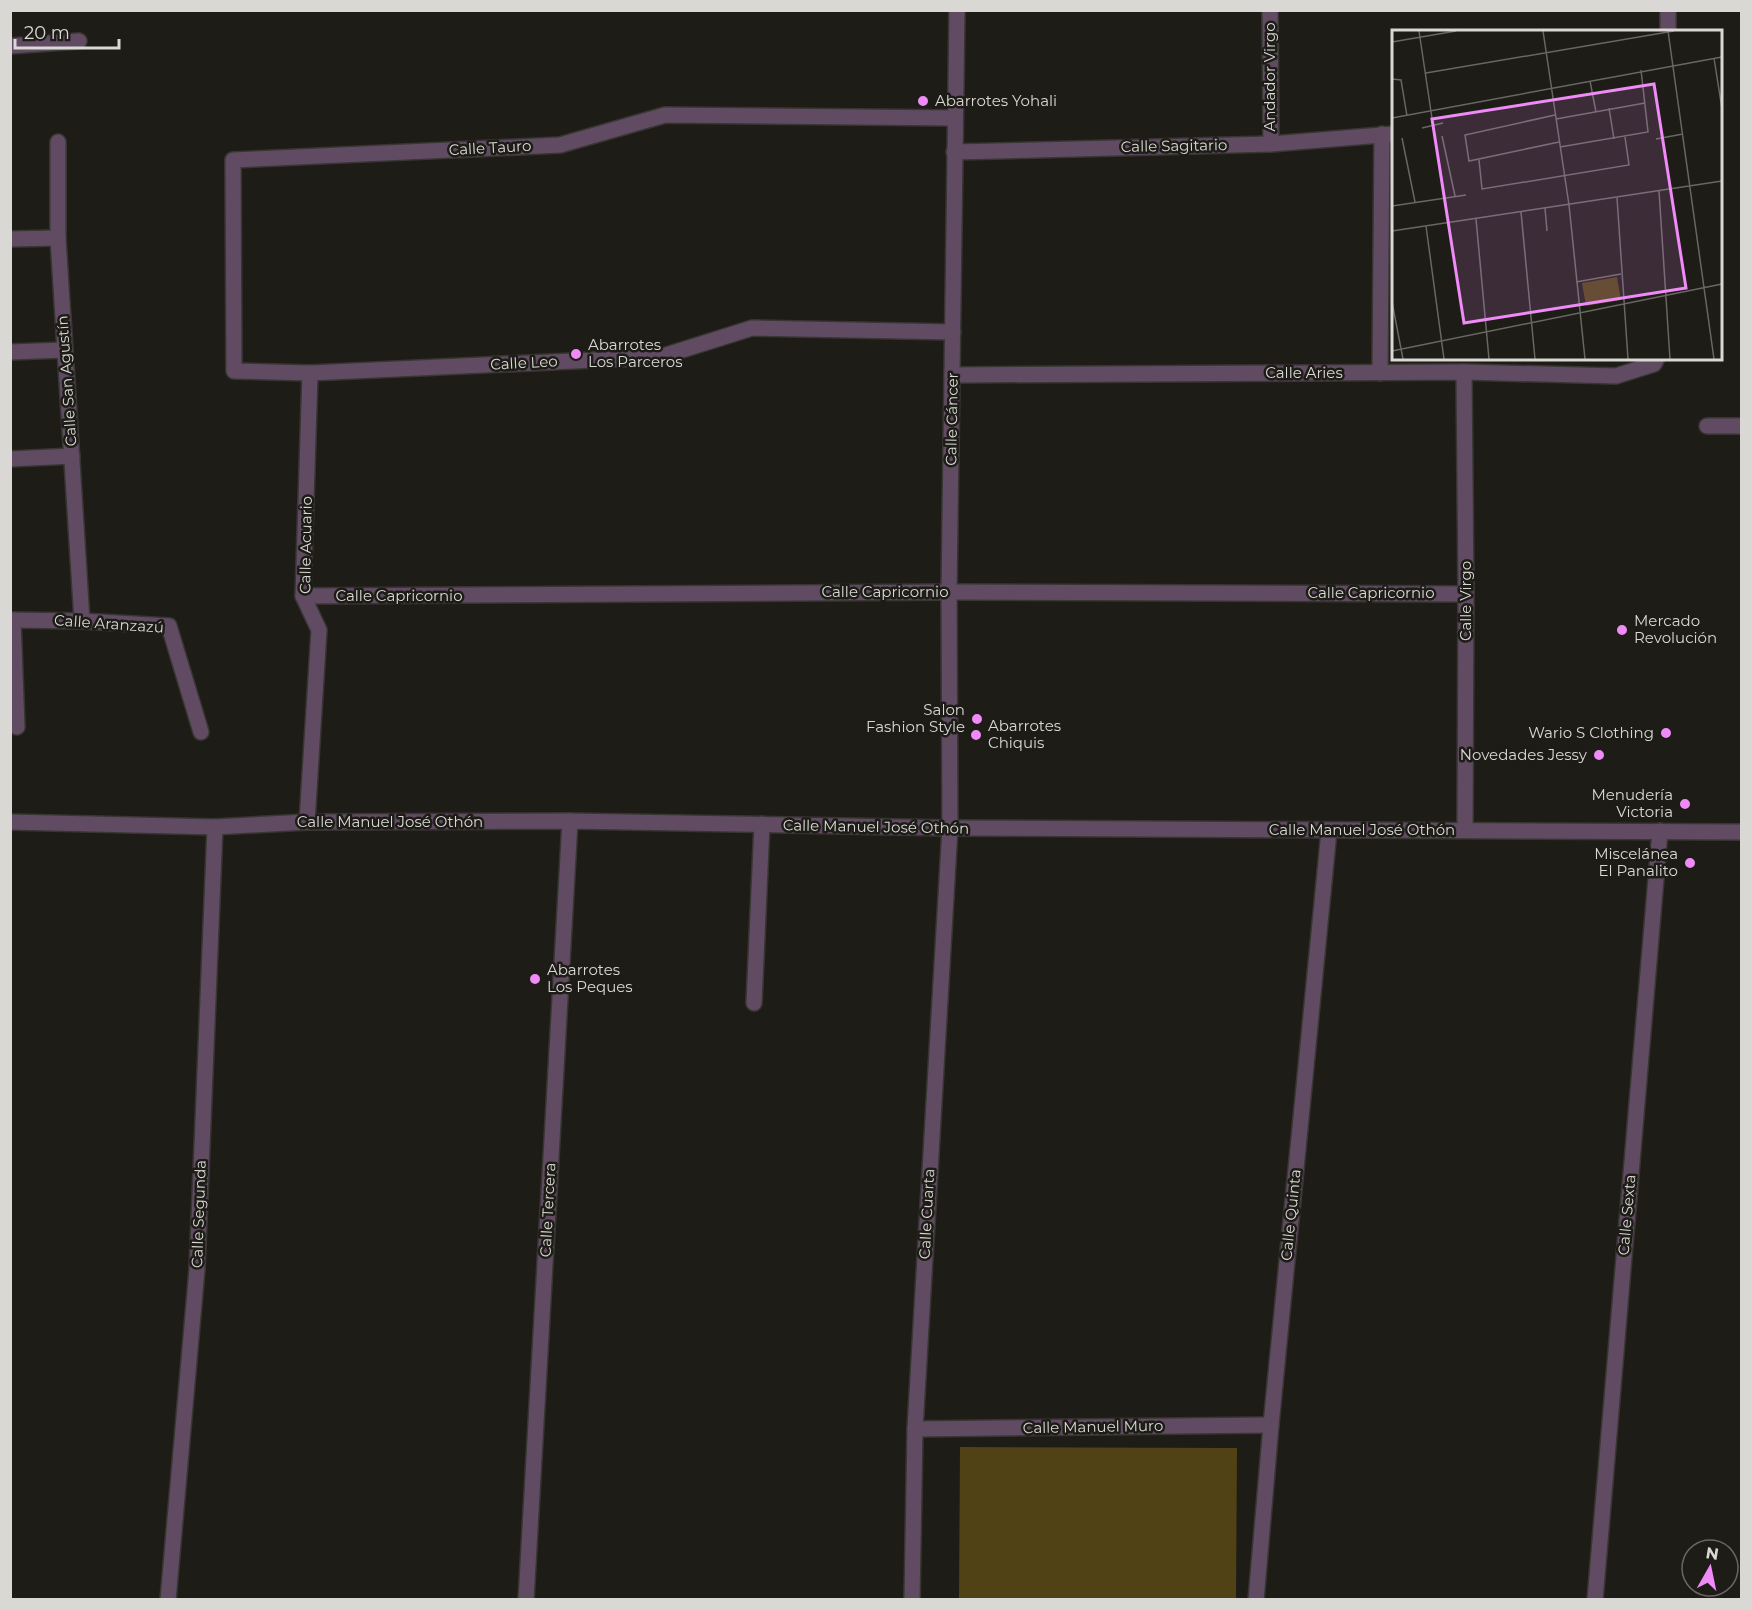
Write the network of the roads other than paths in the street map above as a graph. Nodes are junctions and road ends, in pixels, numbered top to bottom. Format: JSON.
{"nodes":[{"id":1,"x":957,"y":10,"type":"edge"},
{"id":2,"x":1270,"y":10,"type":"edge"},
{"id":3,"x":1668,"y":10,"type":"edge"},
{"id":4,"x":1668,"y":30,"type":"edge"},
{"id":5,"x":79,"y":41,"type":"dead end"},
{"id":6,"x":10,"y":46,"type":"edge"},
{"id":7,"x":954,"y":118,"type":"junction"},
{"id":8,"x":1388,"y":134,"type":"edge"},
{"id":9,"x":58,"y":142,"type":"dead end"},
{"id":10,"x":1271,"y":144,"type":"junction"},
{"id":11,"x":954,"y":152,"type":"junction"},
{"id":12,"x":58,"y":238,"type":"junction"},
{"id":13,"x":10,"y":239,"type":"edge"},
{"id":14,"x":953,"y":332,"type":"junction"},
{"id":15,"x":65,"y":350,"type":"junction"},
{"id":16,"x":10,"y":352,"type":"edge"},
{"id":17,"x":1656,"y":361,"type":"edge"},
{"id":18,"x":234,"y":371,"type":"joint"},
{"id":19,"x":1464,"y":372,"type":"junction"},
{"id":20,"x":310,"y":373,"type":"junction"},
{"id":21,"x":1380,"y":373,"type":"junction"},
{"id":22,"x":952,"y":375,"type":"junction"},
{"id":23,"x":1707,"y":426,"type":"dead end"},
{"id":24,"x":1742,"y":426,"type":"edge"},
{"id":25,"x":72,"y":456,"type":"junction"},
{"id":26,"x":10,"y":459,"type":"edge"},
{"id":27,"x":949,"y":592,"type":"junction"},
{"id":28,"x":1466,"y":594,"type":"junction"},
{"id":29,"x":303,"y":597,"type":"junction"},
{"id":30,"x":12,"y":620,"type":"edge"},
{"id":31,"x":82,"y":621,"type":"junction"},
{"id":32,"x":17,"y":727,"type":"dead end"},
{"id":33,"x":201,"y":732,"type":"dead end"},
{"id":34,"x":570,"y":821,"type":"junction"},
{"id":35,"x":10,"y":822,"type":"edge"},
{"id":36,"x":307,"y":822,"type":"junction"},
{"id":37,"x":762,"y":824,"type":"junction"},
{"id":38,"x":215,"y":827,"type":"junction"},
{"id":39,"x":950,"y":828,"type":"junction"},
{"id":40,"x":1465,"y":829,"type":"junction"},
{"id":41,"x":1329,"y":831,"type":"junction"},
{"id":42,"x":1660,"y":831,"type":"junction"},
{"id":43,"x":1742,"y":832,"type":"edge"},
{"id":44,"x":754,"y":1003,"type":"dead end"},
{"id":45,"x":1271,"y":1425,"type":"junction"},
{"id":46,"x":915,"y":1429,"type":"junction"},
{"id":47,"x":168,"y":1599,"type":"edge"},
{"id":48,"x":526,"y":1599,"type":"edge"},
{"id":49,"x":912,"y":1599,"type":"edge"},
{"id":50,"x":1256,"y":1599,"type":"edge"},
{"id":51,"x":1595,"y":1599,"type":"edge"}],
"edges":[{"from":1,"to":7,"type":"street","name":"Calle Cáncer"},
{"from":2,"to":10,"type":"street","name":"Andador Virgo"},
{"from":3,"to":4,"type":"street"},
{"from":5,"to":6,"type":"street"},
{"from":7,"to":11,"type":"street","name":"Calle Cáncer"},
{"from":7,"to":18,"type":"street","name":"Calle Tauro"},
{"from":8,"to":10,"type":"street","name":"Calle Sagitario"},
{"from":8,"to":21,"type":"street"},
{"from":9,"to":12,"type":"street","name":"Calle San Agustín"},
{"from":10,"to":11,"type":"street","name":"Calle Sagitario"},
{"from":11,"to":14,"type":"street","name":"Calle Cáncer"},
{"from":12,"to":13,"type":"street"},
{"from":12,"to":15,"type":"street","name":"Calle San Agustín"},
{"from":14,"to":20,"type":"street","name":"Calle Leo"},
{"from":14,"to":22,"type":"street","name":"Calle Cáncer"},
{"from":15,"to":16,"type":"street"},
{"from":15,"to":25,"type":"street","name":"Calle San Agustín"},
{"from":17,"to":19,"type":"street","name":"Calle Aries"},
{"from":18,"to":20,"type":"street","name":"Calle Leo"},
{"from":19,"to":21,"type":"street","name":"Calle Aries"},
{"from":19,"to":28,"type":"street","name":"Calle Virgo"},
{"from":20,"to":29,"type":"street","name":"Calle Acuario"},
{"from":21,"to":22,"type":"street","name":"Calle Aries"},
{"from":22,"to":27,"type":"street","name":"Calle Cáncer"},
{"from":23,"to":24,"type":"street"},
{"from":25,"to":26,"type":"street"},
{"from":25,"to":31,"type":"street","name":"Calle San Agustín"},
{"from":27,"to":28,"type":"street","name":"Calle Capricornio"},
{"from":27,"to":29,"type":"street","name":"Calle Capricornio"},
{"from":27,"to":39,"type":"street","name":"Calle Cáncer"},
{"from":28,"to":40,"type":"street","name":"Calle Virgo"},
{"from":29,"to":36,"type":"street","name":"Calle Acuario"},
{"from":30,"to":31,"type":"street","name":"Calle Aranzazú"},
{"from":30,"to":32,"type":"street"},
{"from":31,"to":33,"type":"street","name":"Calle Aranzazú"},
{"from":34,"to":36,"type":"street","name":"Calle Manuel José Othón"},
{"from":34,"to":37,"type":"street","name":"Calle Manuel José Othón"},
{"from":34,"to":48,"type":"street","name":"Calle Tercera"},
{"from":35,"to":38,"type":"street","name":"Calle Manuel José Othón"},
{"from":36,"to":38,"type":"street","name":"Calle Manuel José Othón"},
{"from":37,"to":39,"type":"street","name":"Calle Manuel José Othón"},
{"from":37,"to":44,"type":"street"},
{"from":38,"to":47,"type":"street","name":"Calle Segunda"},
{"from":39,"to":41,"type":"street","name":"Calle Manuel José Othón"},
{"from":39,"to":46,"type":"street","name":"Calle Cuarta"},
{"from":40,"to":41,"type":"street","name":"Calle Manuel José Othón"},
{"from":40,"to":42,"type":"street","name":"Calle Manuel José Othón"},
{"from":41,"to":45,"type":"street","name":"Calle Quinta"},
{"from":42,"to":43,"type":"street","name":"Calle Manuel José Othón"},
{"from":42,"to":51,"type":"street","name":"Calle Sexta"},
{"from":45,"to":46,"type":"street","name":"Calle Manuel Muro"},
{"from":45,"to":50,"type":"street","name":"Calle Quinta"},
{"from":46,"to":49,"type":"street","name":"Calle Cuarta"}]}
